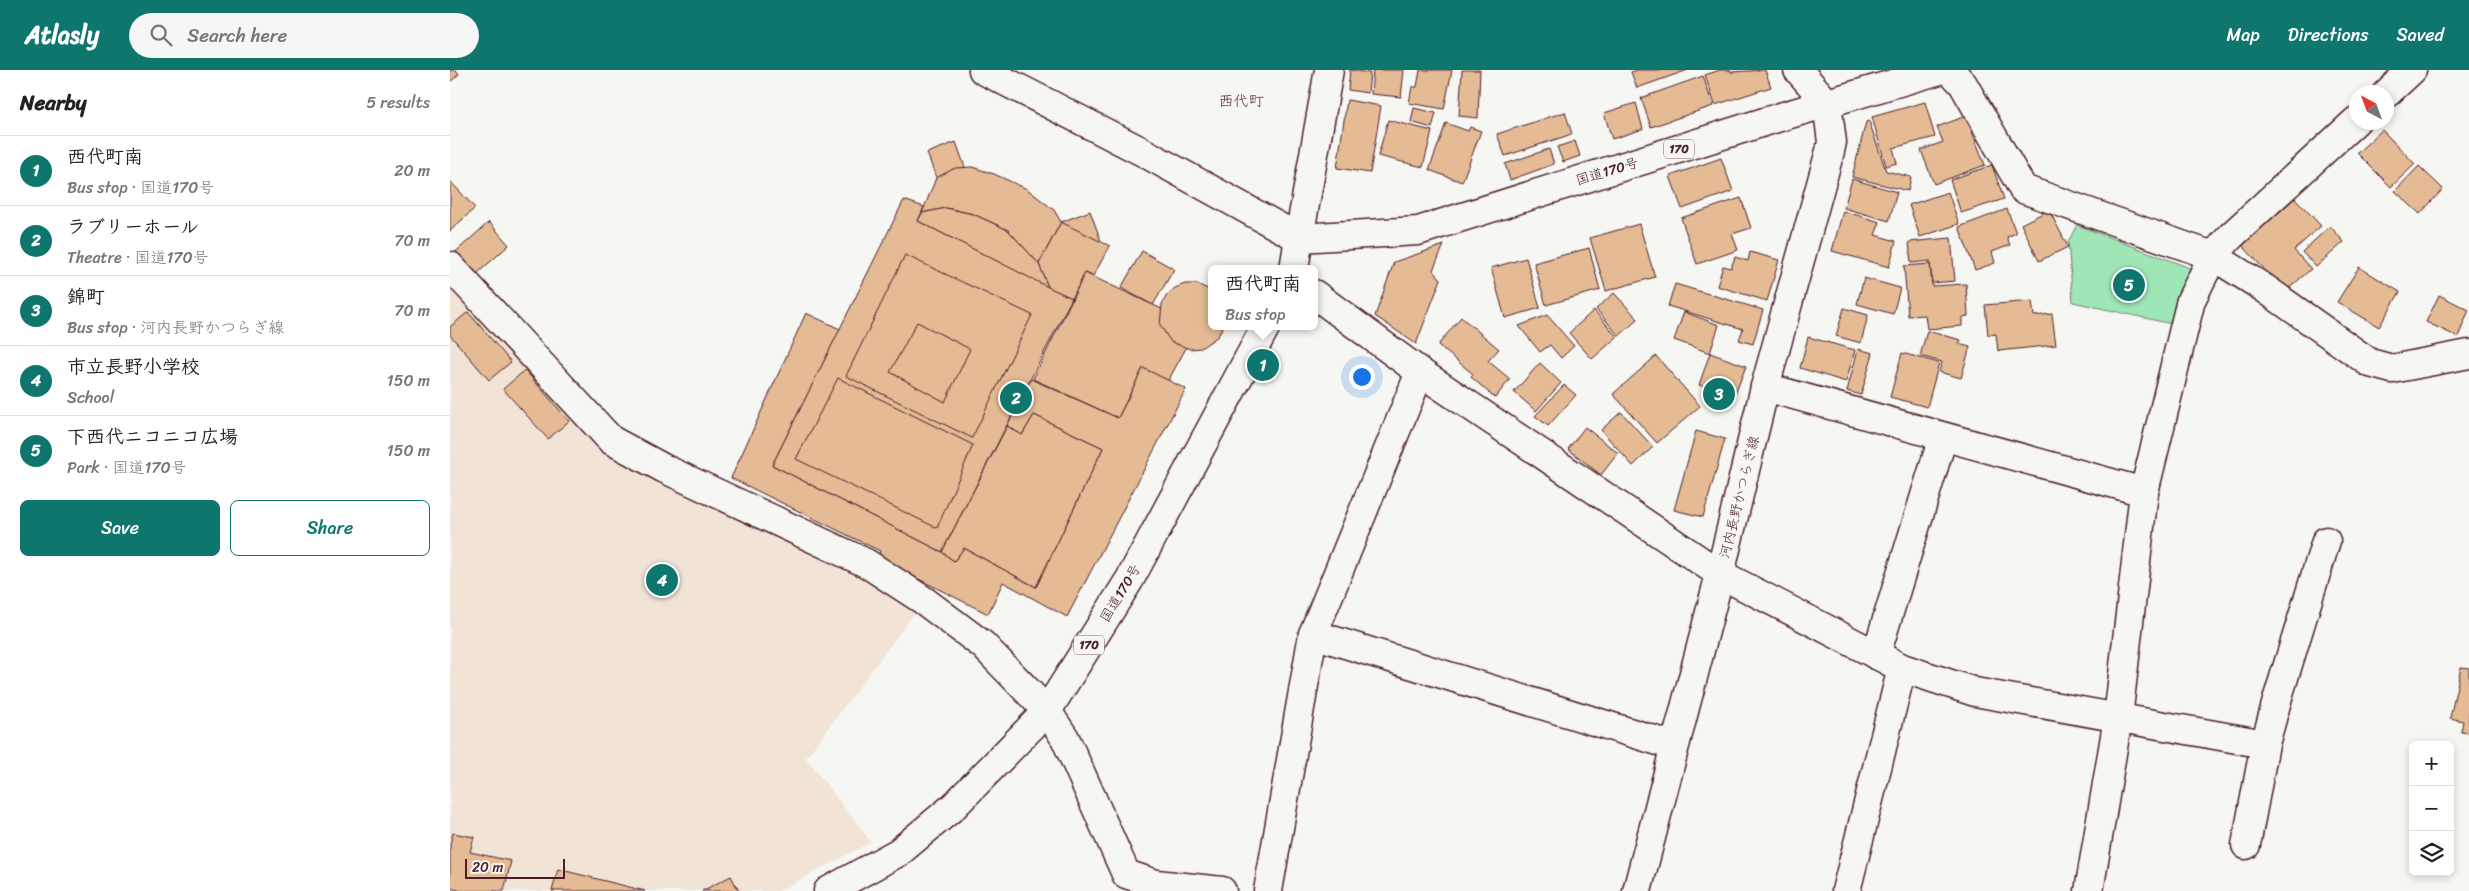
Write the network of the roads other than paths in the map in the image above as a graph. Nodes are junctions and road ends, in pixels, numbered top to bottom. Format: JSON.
{"nodes":[{"id":1,"x":982,"y":70,"type":"edge"},
{"id":2,"x":1329,"y":70,"type":"edge"},
{"id":3,"x":1798,"y":70,"type":"edge"},
{"id":4,"x":1940,"y":70,"type":"edge"},
{"id":5,"x":1950,"y":70,"type":"edge"},
{"id":6,"x":2412,"y":70,"type":"edge"},
{"id":7,"x":2394,"y":87,"type":"edge"},
{"id":8,"x":1827,"y":103,"type":"junction"},
{"id":9,"x":2349,"y":127,"type":"edge"},
{"id":10,"x":1299,"y":238,"type":"junction"},
{"id":11,"x":2212,"y":256,"type":"junction"},
{"id":12,"x":1295,"y":265,"type":"edge"},
{"id":13,"x":450,"y":266,"type":"edge"},
{"id":14,"x":1318,"y":297,"type":"edge"},
{"id":15,"x":1264,"y":330,"type":"edge"},
{"id":16,"x":2469,"y":354,"type":"edge"},
{"id":17,"x":1420,"y":372,"type":"junction"},
{"id":18,"x":1765,"y":387,"type":"junction"},
{"id":19,"x":1943,"y":437,"type":"junction"},
{"id":20,"x":2144,"y":492,"type":"junction"},
{"id":21,"x":2326,"y":542,"type":"dead end"},
{"id":22,"x":1720,"y":574,"type":"junction"},
{"id":23,"x":1313,"y":634,"type":"junction"},
{"id":24,"x":1876,"y":655,"type":"junction"},
{"id":25,"x":1902,"y":668,"type":"junction"},
{"id":26,"x":1047,"y":711,"type":"junction"},
{"id":27,"x":2118,"y":718,"type":"junction"},
{"id":28,"x":2265,"y":744,"type":"junction"},
{"id":29,"x":1674,"y":746,"type":"junction"},
{"id":30,"x":2246,"y":845,"type":"dead end"},
{"id":31,"x":845,"y":887,"type":"edge"},
{"id":32,"x":1222,"y":891,"type":"edge"},
{"id":33,"x":1268,"y":891,"type":"edge"},
{"id":34,"x":1637,"y":891,"type":"edge"},
{"id":35,"x":1846,"y":891,"type":"edge"},
{"id":36,"x":2089,"y":891,"type":"edge"}],
"edges":[{"from":1,"to":10,"type":"main road"},
{"from":2,"to":10,"type":"main road"},
{"from":3,"to":8,"type":"main road"},
{"from":4,"to":8,"type":"main road","name":"国道170号","number":"170"},
{"from":5,"to":11,"type":"main road"},
{"from":6,"to":7,"type":"main road"},
{"from":8,"to":10,"type":"main road","name":"国道170号","number":"170"},
{"from":8,"to":18,"type":"main road","name":"河内長野かつらぎ線"},
{"from":9,"to":11,"type":"main road"},
{"from":10,"to":12,"type":"main road"},
{"from":11,"to":16,"type":"main road"},
{"from":11,"to":20,"type":"main road"},
{"from":13,"to":26,"type":"main road"},
{"from":14,"to":17,"type":"main road"},
{"from":15,"to":26,"type":"main road","name":"国道170号","number":"170"},
{"from":17,"to":22,"type":"main road"},
{"from":17,"to":23,"type":"main road"},
{"from":18,"to":19,"type":"main road"},
{"from":18,"to":22,"type":"main road","name":"河内長野かつらぎ線"},
{"from":19,"to":20,"type":"main road"},
{"from":19,"to":24,"type":"main road"},
{"from":20,"to":27,"type":"main road"},
{"from":21,"to":28,"type":"main road"},
{"from":22,"to":24,"type":"main road"},
{"from":22,"to":29,"type":"main road","name":"河内長野かつらぎ線"},
{"from":23,"to":29,"type":"main road"},
{"from":23,"to":33,"type":"main road"},
{"from":24,"to":25,"type":"main road"},
{"from":25,"to":27,"type":"main road"},
{"from":25,"to":35,"type":"main road"},
{"from":26,"to":31,"type":"main road","name":"国道170号","number":"170"},
{"from":26,"to":32,"type":"main road"},
{"from":27,"to":28,"type":"main road"},
{"from":27,"to":36,"type":"main road"},
{"from":28,"to":30,"type":"main road"},
{"from":29,"to":34,"type":"main road","name":"河内長野かつらぎ線"}]}
